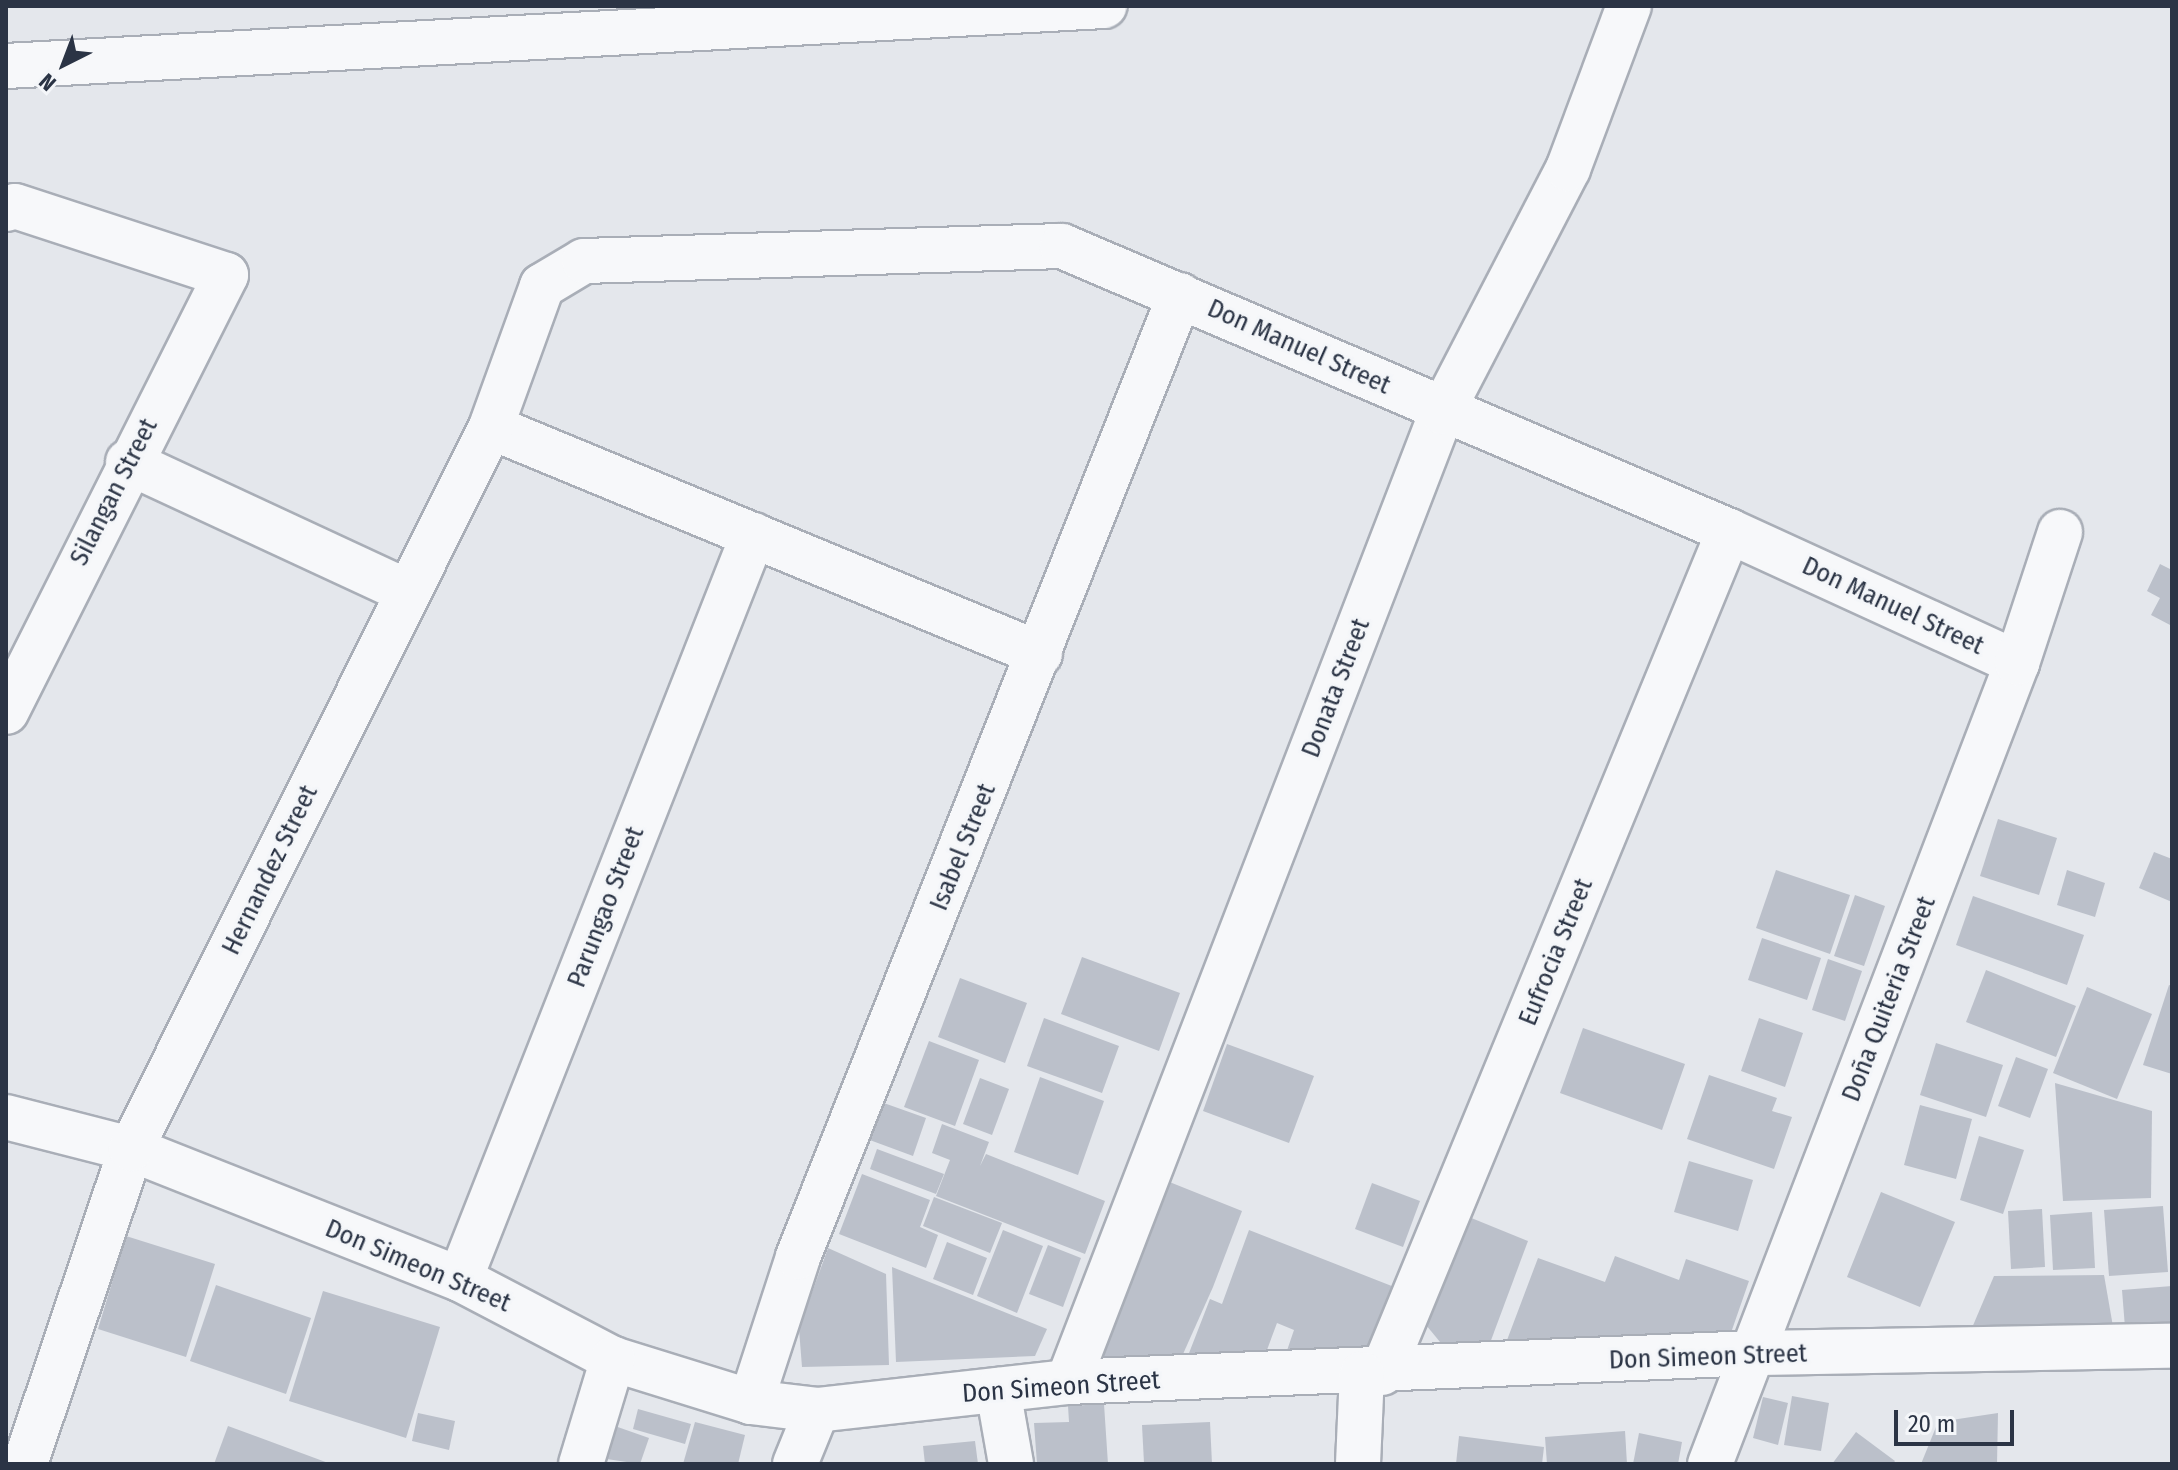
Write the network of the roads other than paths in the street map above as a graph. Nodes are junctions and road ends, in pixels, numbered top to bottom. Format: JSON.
{"nodes":[{"id":1,"x":1104,"y":6,"type":"edge"},
{"id":2,"x":1629,"y":6,"type":"edge"},
{"id":3,"x":6,"y":66,"type":"edge"},
{"id":4,"x":6,"y":209,"type":"edge"},
{"id":5,"x":542,"y":286,"type":"joint"},
{"id":6,"x":1180,"y":295,"type":"junction"},
{"id":7,"x":1442,"y":412,"type":"junction"},
{"id":8,"x":491,"y":427,"type":"junction"},
{"id":9,"x":128,"y":462,"type":"junction"},
{"id":10,"x":1729,"y":531,"type":"junction"},
{"id":11,"x":2060,"y":532,"type":"dead end"},
{"id":12,"x":753,"y":535,"type":"junction"},
{"id":13,"x":408,"y":592,"type":"junction"},
{"id":14,"x":1040,"y":654,"type":"junction"},
{"id":15,"x":2017,"y":663,"type":"junction"},
{"id":16,"x":6,"y":712,"type":"edge"},
{"id":17,"x":6,"y":1117,"type":"edge"},
{"id":18,"x":131,"y":1149,"type":"junction"},
{"id":19,"x":460,"y":1279,"type":"junction"},
{"id":20,"x":2172,"y":1346,"type":"edge"},
{"id":21,"x":1754,"y":1353,"type":"junction"},
{"id":22,"x":613,"y":1359,"type":"junction"},
{"id":23,"x":1372,"y":1374,"type":"junction"},
{"id":24,"x":1068,"y":1382,"type":"junction"},
{"id":25,"x":998,"y":1390,"type":"junction"},
{"id":26,"x":751,"y":1402,"type":"junction"},
{"id":27,"x":817,"y":1410,"type":"junction"},
{"id":28,"x":25,"y":1464,"type":"edge"},
{"id":29,"x":581,"y":1464,"type":"edge"},
{"id":30,"x":795,"y":1464,"type":"edge"},
{"id":31,"x":1011,"y":1464,"type":"edge"},
{"id":32,"x":1358,"y":1464,"type":"edge"},
{"id":33,"x":1710,"y":1464,"type":"edge"}],
"edges":[{"from":1,"to":3,"type":"street"},
{"from":2,"to":7,"type":"street","name":"Donata Street"},
{"from":4,"to":9,"type":"street","name":"Silangan Street"},
{"from":5,"to":6,"type":"street","name":"Don Manuel Street"},
{"from":5,"to":8,"type":"street","name":"Hernandez Street"},
{"from":6,"to":7,"type":"street","name":"Don Manuel Street"},
{"from":6,"to":14,"type":"street","name":"Isabel Street"},
{"from":7,"to":10,"type":"street","name":"Don Manuel Street"},
{"from":7,"to":24,"type":"street","name":"Donata Street"},
{"from":8,"to":12,"type":"street"},
{"from":8,"to":13,"type":"street","name":"Hernandez Street"},
{"from":9,"to":13,"type":"street"},
{"from":9,"to":16,"type":"street","name":"Silangan Street"},
{"from":10,"to":15,"type":"street","name":"Don Manuel Street"},
{"from":10,"to":23,"type":"street","name":"Eufrocia Street"},
{"from":11,"to":15,"type":"street","name":"Doña Quiteria Street"},
{"from":12,"to":14,"type":"street"},
{"from":12,"to":19,"type":"street","name":"Parungao Street"},
{"from":13,"to":18,"type":"street","name":"Hernandez Street"},
{"from":14,"to":26,"type":"street","name":"Isabel Street"},
{"from":15,"to":21,"type":"street","name":"Doña Quiteria Street"},
{"from":17,"to":18,"type":"street","name":"Don Simeon Street"},
{"from":18,"to":19,"type":"street","name":"Don Simeon Street"},
{"from":18,"to":28,"type":"street","name":"Hernandez Street"},
{"from":19,"to":22,"type":"street","name":"Don Simeon Street"},
{"from":20,"to":21,"type":"street","name":"Don Simeon Street"},
{"from":21,"to":23,"type":"street","name":"Don Simeon Street"},
{"from":21,"to":33,"type":"street","name":"Doña Quiteria Street"},
{"from":22,"to":26,"type":"street","name":"Don Simeon Street"},
{"from":22,"to":29,"type":"street"},
{"from":23,"to":24,"type":"street","name":"Don Simeon Street"},
{"from":23,"to":32,"type":"street","name":"Eufrocia Street"},
{"from":24,"to":25,"type":"street","name":"Don Simeon Street"},
{"from":25,"to":27,"type":"street","name":"Don Simeon Street"},
{"from":25,"to":31,"type":"street"},
{"from":26,"to":27,"type":"street","name":"Don Simeon Street"},
{"from":27,"to":30,"type":"street"}]}
